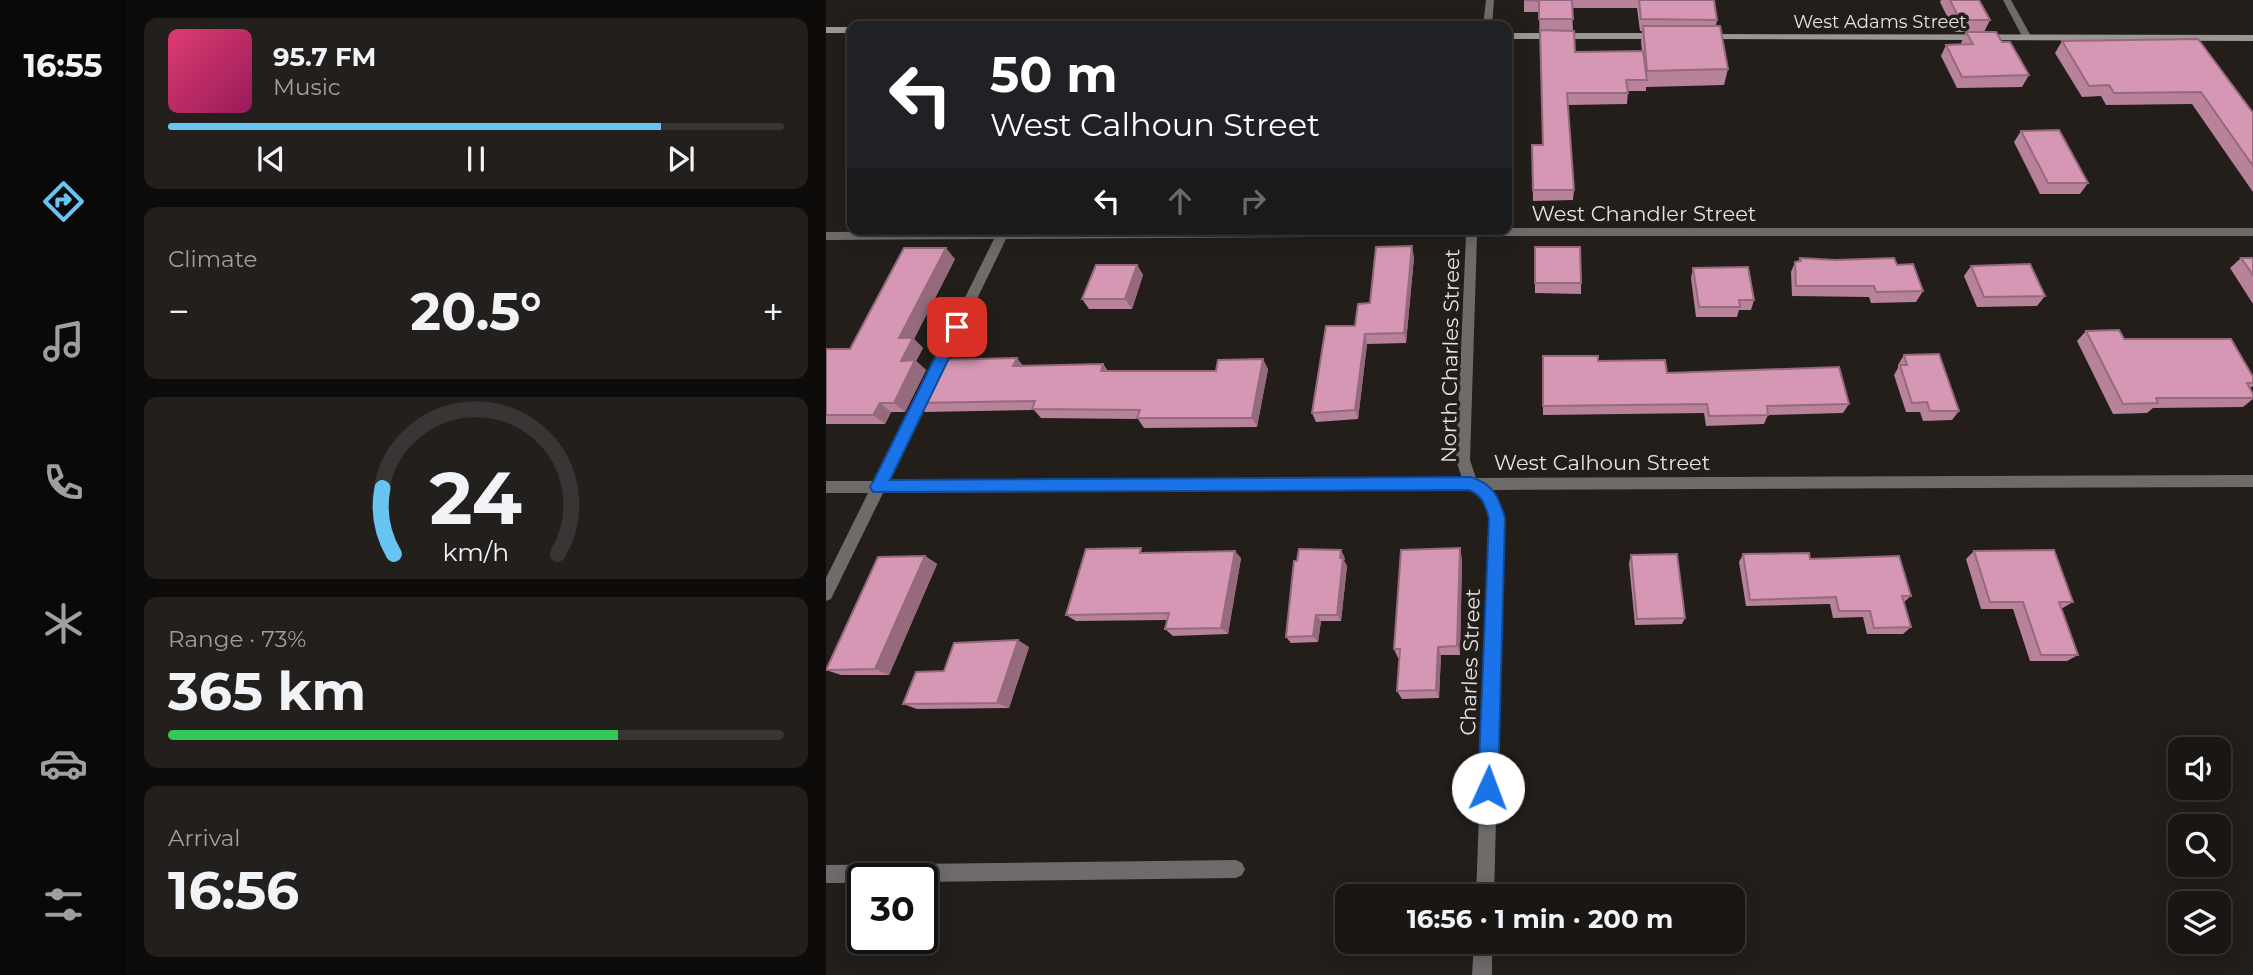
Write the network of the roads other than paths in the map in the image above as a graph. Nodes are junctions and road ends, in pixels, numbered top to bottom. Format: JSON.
{"nodes":[{"id":1,"x":1490,"y":0,"type":"edge"},
{"id":2,"x":2007,"y":0,"type":"edge"},
{"id":3,"x":1488,"y":21,"type":"edge"},
{"id":4,"x":826,"y":30,"type":"edge"},
{"id":5,"x":847,"y":30,"type":"edge"},
{"id":6,"x":1512,"y":36,"type":"edge"},
{"id":7,"x":1671,"y":37,"type":"edge"},
{"id":8,"x":1699,"y":37,"type":"edge"},
{"id":9,"x":2027,"y":38,"type":"junction"},
{"id":10,"x":2253,"y":38,"type":"edge"},
{"id":11,"x":1512,"y":231,"type":"edge"},
{"id":12,"x":2253,"y":232,"type":"edge"},
{"id":13,"x":1002,"y":235,"type":"joint"},
{"id":14,"x":1472,"y":235,"type":"edge"},
{"id":15,"x":826,"y":236,"type":"edge"},
{"id":16,"x":2253,"y":481,"type":"edge"},
{"id":17,"x":1471,"y":484,"type":"junction"},
{"id":18,"x":878,"y":487,"type":"junction"},
{"id":19,"x":826,"y":488,"type":"edge"},
{"id":20,"x":826,"y":594,"type":"edge"},
{"id":21,"x":1236,"y":869,"type":"dead end"},
{"id":22,"x":826,"y":874,"type":"edge"},
{"id":23,"x":1485,"y":884,"type":"edge"},
{"id":24,"x":1483,"y":954,"type":"edge"},
{"id":25,"x":1482,"y":975,"type":"edge"}],
"edges":[{"from":1,"to":3,"type":"street"},
{"from":2,"to":9,"type":"street"},
{"from":4,"to":5,"type":"street"},
{"from":6,"to":7,"type":"street"},
{"from":8,"to":9,"type":"street","name":"West Adams Street"},
{"from":9,"to":10,"type":"street","name":"West Adams Street"},
{"from":11,"to":12,"type":"street","name":"West Chandler Street"},
{"from":13,"to":15,"type":"street","name":"West Chandler Street"},
{"from":13,"to":18,"type":"street"},
{"from":14,"to":17,"type":"street","name":"North Charles Street"},
{"from":16,"to":17,"type":"street","name":"West Calhoun Street"},
{"from":17,"to":18,"type":"street","name":"West Calhoun Street"},
{"from":17,"to":23,"type":"street","name":"Charles Street"},
{"from":18,"to":19,"type":"street","name":"West Calhoun Street"},
{"from":18,"to":20,"type":"street"},
{"from":21,"to":22,"type":"street"},
{"from":24,"to":25,"type":"street"}]}
